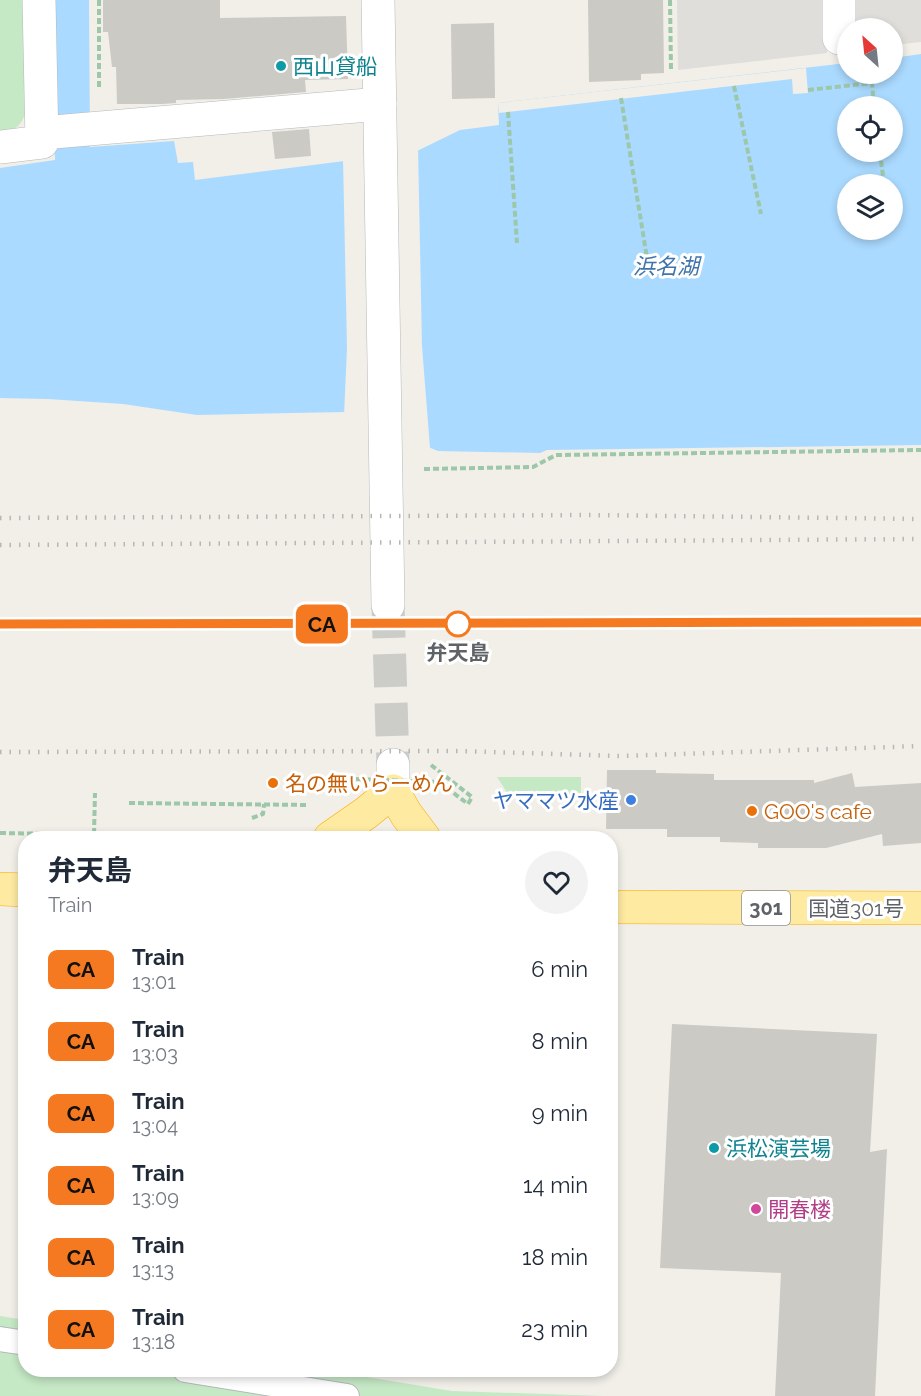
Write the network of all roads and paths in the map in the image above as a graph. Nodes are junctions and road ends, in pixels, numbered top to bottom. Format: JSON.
{"nodes":[{"id":1,"x":39,"y":0,"type":"edge"},
{"id":2,"x":99,"y":0,"type":"edge"},
{"id":3,"x":378,"y":0,"type":"edge"},
{"id":4,"x":670,"y":0,"type":"edge"},
{"id":5,"x":839,"y":0,"type":"edge"},
{"id":6,"x":839,"y":18,"type":"edge"},
{"id":7,"x":671,"y":69,"type":"dead end"},
{"id":8,"x":734,"y":86,"type":"dead end"},
{"id":9,"x":808,"y":90,"type":"dead end"},
{"id":10,"x":873,"y":96,"type":"edge"},
{"id":11,"x":621,"y":98,"type":"dead end"},
{"id":12,"x":380,"y":104,"type":"junction"},
{"id":13,"x":508,"y":112,"type":"dead end"},
{"id":14,"x":96,"y":129,"type":"junction"},
{"id":15,"x":47,"y":133,"type":"junction"},
{"id":16,"x":0,"y":147,"type":"edge"},
{"id":17,"x":761,"y":214,"type":"dead end"},
{"id":18,"x":517,"y":243,"type":"dead end"},
{"id":19,"x":647,"y":258,"type":"dead end"},
{"id":20,"x":921,"y":450,"type":"edge"},
{"id":21,"x":424,"y":469,"type":"dead end"},
{"id":22,"x":388,"y":605,"type":"tunnel mouth"},
{"id":23,"x":430,"y":764,"type":"dead end"},
{"id":24,"x":356,"y":779,"type":"dead end"},
{"id":25,"x":95,"y":793,"type":"dead end"},
{"id":26,"x":129,"y":803,"type":"dead end"},
{"id":27,"x":264,"y":804,"type":"junction"},
{"id":28,"x":310,"y":805,"type":"dead end"},
{"id":29,"x":252,"y":818,"type":"dead end"},
{"id":30,"x":94,"y":831,"type":"edge"},
{"id":31,"x":340,"y":831,"type":"edge"},
{"id":32,"x":418,"y":831,"type":"edge"},
{"id":33,"x":0,"y":833,"type":"edge"},
{"id":34,"x":18,"y":833,"type":"edge"},
{"id":35,"x":0,"y":889,"type":"edge"},
{"id":36,"x":18,"y":890,"type":"edge"},
{"id":37,"x":618,"y":907,"type":"edge"},
{"id":38,"x":921,"y":908,"type":"edge"},
{"id":39,"x":0,"y":1339,"type":"edge"},
{"id":40,"x":18,"y":1342,"type":"edge"},
{"id":41,"x":229,"y":1377,"type":"edge"},
{"id":42,"x":347,"y":1396,"type":"edge"}],
"edges":[{"from":1,"to":15,"type":"street"},
{"from":2,"to":14,"type":"path"},
{"from":3,"to":12,"type":"street"},
{"from":4,"to":7,"type":"path"},
{"from":5,"to":6,"type":"street"},
{"from":8,"to":17,"type":"path"},
{"from":9,"to":10,"type":"path"},
{"from":11,"to":19,"type":"path"},
{"from":12,"to":14,"type":"street"},
{"from":12,"to":22,"type":"street"},
{"from":13,"to":18,"type":"path"},
{"from":14,"to":15,"type":"street"},
{"from":15,"to":16,"type":"street"},
{"from":20,"to":21,"type":"path"},
{"from":23,"to":24,"type":"path","bridge":true},
{"from":25,"to":30,"type":"path"},
{"from":26,"to":27,"type":"path"},
{"from":27,"to":28,"type":"path"},
{"from":27,"to":29,"type":"path"},
{"from":31,"to":32,"type":"highway"},
{"from":33,"to":34,"type":"path"},
{"from":35,"to":36,"type":"highway"},
{"from":37,"to":38,"type":"highway","name":"国道301号","number":"301"},
{"from":39,"to":40,"type":"lane"},
{"from":41,"to":42,"type":"lane"}]}
